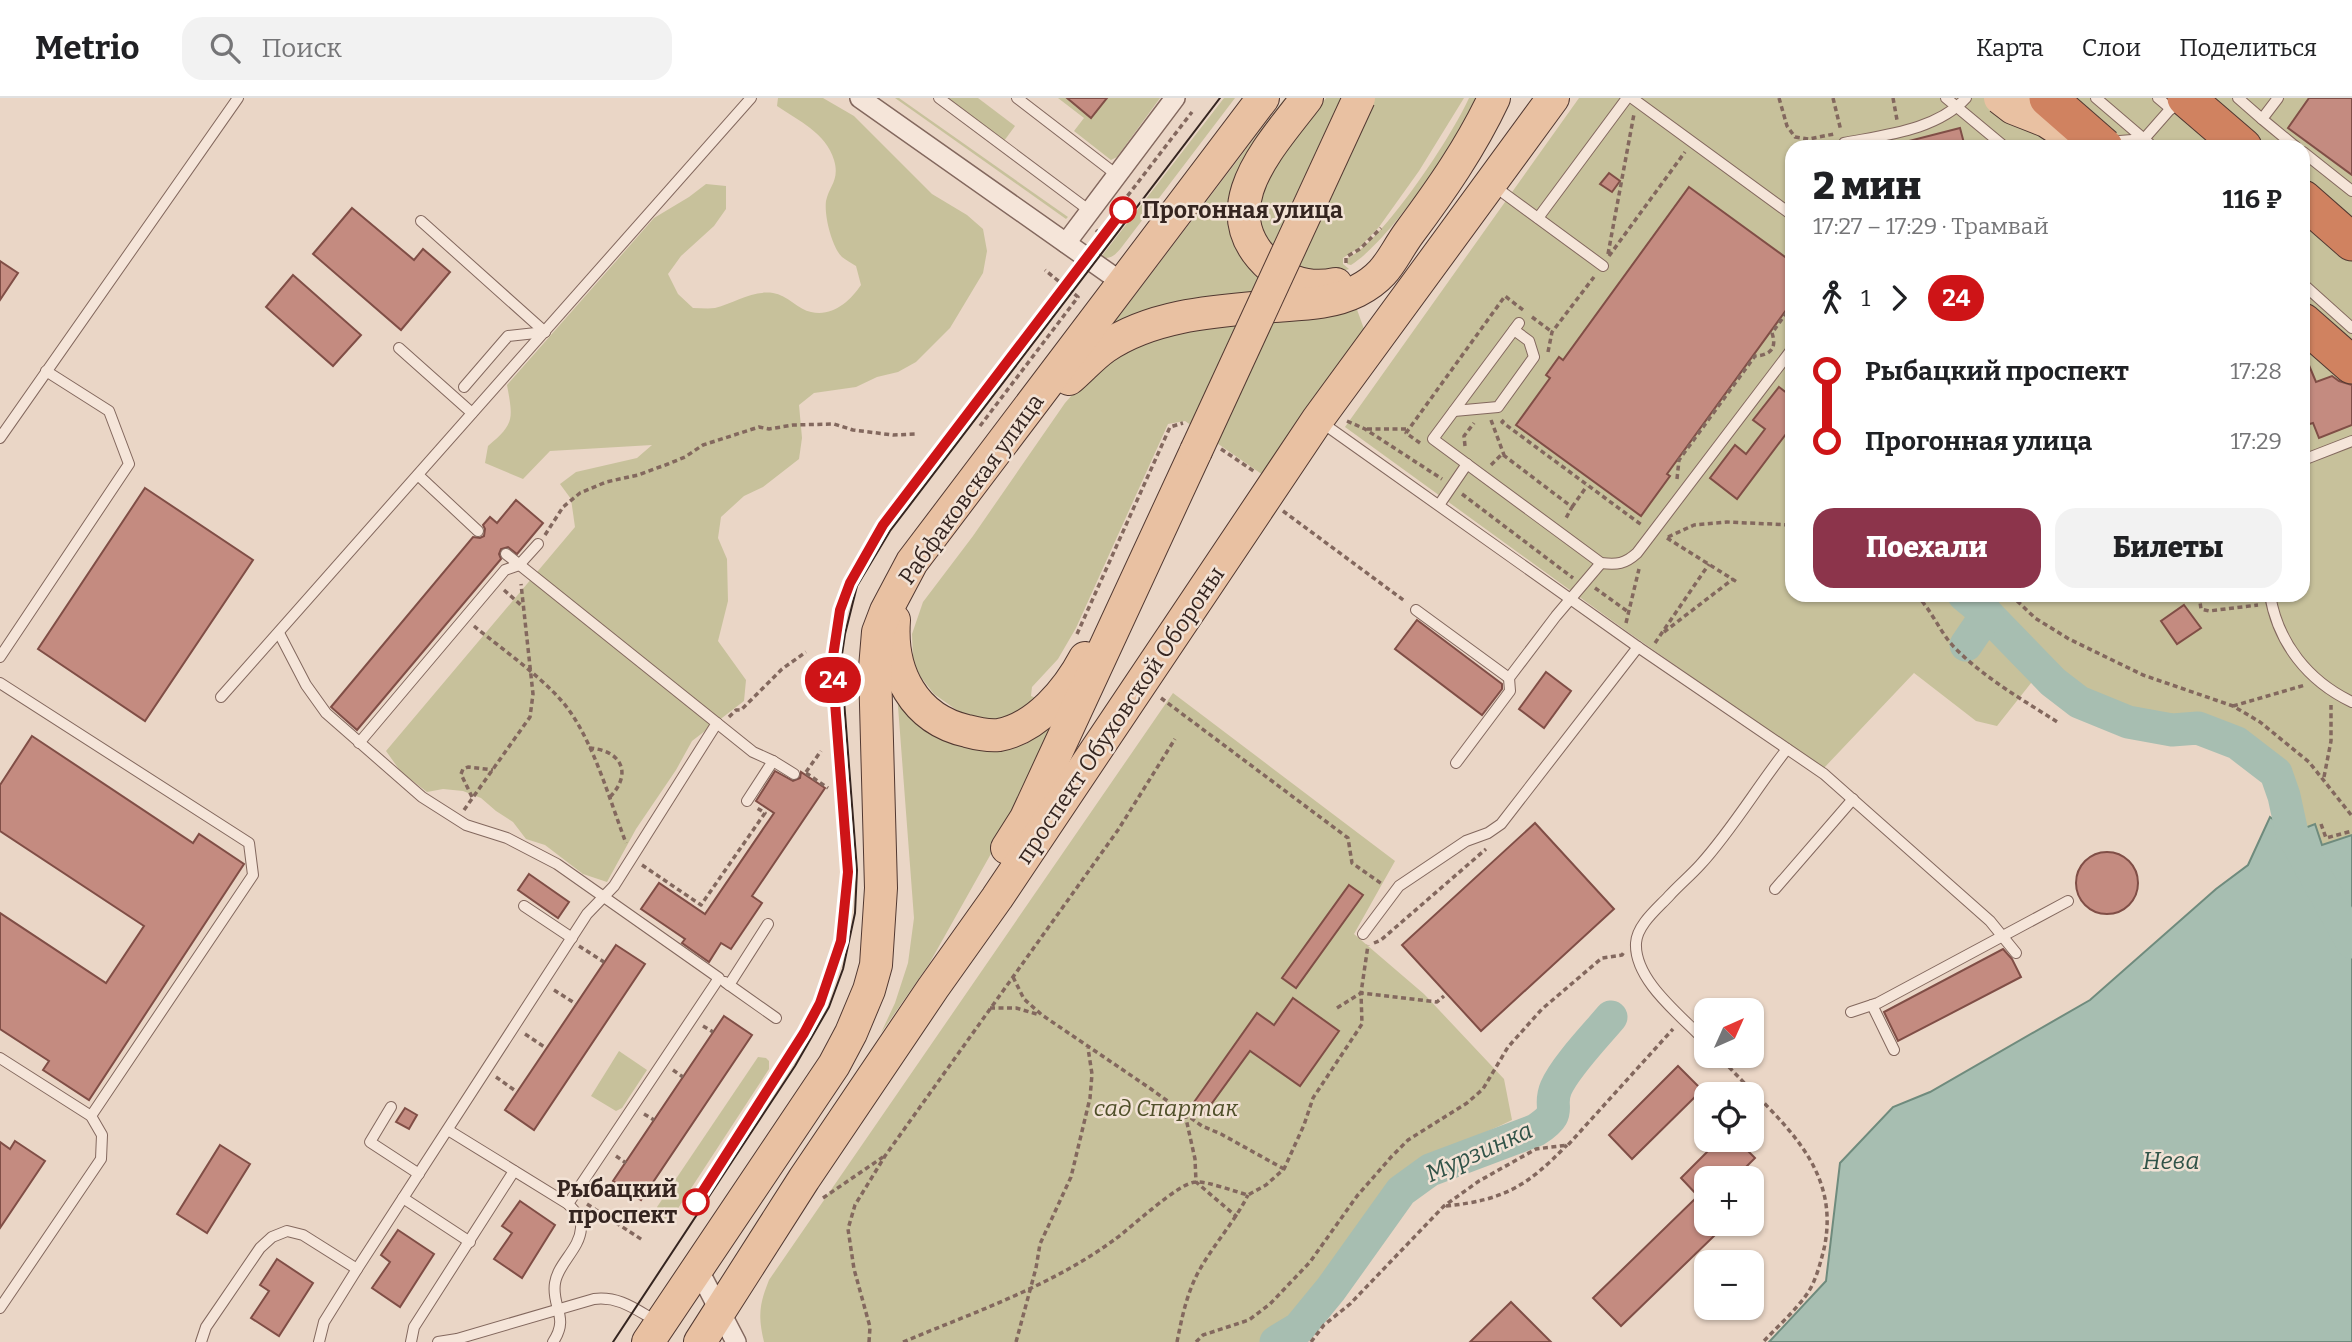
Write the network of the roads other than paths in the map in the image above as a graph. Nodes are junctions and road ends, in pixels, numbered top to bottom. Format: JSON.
{"nodes":[{"id":1,"x":238,"y":98,"type":"edge"},
{"id":2,"x":751,"y":98,"type":"edge"},
{"id":3,"x":860,"y":98,"type":"edge"},
{"id":4,"x":939,"y":98,"type":"edge"},
{"id":5,"x":1017,"y":98,"type":"edge"},
{"id":6,"x":1175,"y":98,"type":"edge"},
{"id":7,"x":1263,"y":98,"type":"edge"},
{"id":8,"x":1307,"y":98,"type":"edge"},
{"id":9,"x":1359,"y":98,"type":"edge"},
{"id":10,"x":1494,"y":98,"type":"edge"},
{"id":11,"x":1553,"y":98,"type":"edge"},
{"id":12,"x":1946,"y":98,"type":"edge"},
{"id":13,"x":1966,"y":98,"type":"edge"},
{"id":14,"x":2000,"y":98,"type":"edge"},
{"id":15,"x":2048,"y":98,"type":"edge"},
{"id":16,"x":2096,"y":98,"type":"edge"},
{"id":17,"x":2158,"y":98,"type":"edge"},
{"id":18,"x":2180,"y":98,"type":"edge"},
{"id":19,"x":2238,"y":98,"type":"edge"},
{"id":20,"x":2278,"y":98,"type":"edge"},
{"id":21,"x":1632,"y":99,"type":"edge"},
{"id":22,"x":2178,"y":103,"type":"edge"},
{"id":23,"x":1957,"y":107,"type":"junction"},
{"id":24,"x":2252,"y":133,"type":"edge"},
{"id":25,"x":2144,"y":139,"type":"junction"},
{"id":26,"x":1862,"y":140,"type":"edge"},
{"id":27,"x":1997,"y":140,"type":"edge"},
{"id":28,"x":2074,"y":140,"type":"edge"},
{"id":29,"x":2096,"y":140,"type":"edge"},
{"id":30,"x":2118,"y":140,"type":"edge"},
{"id":31,"x":2274,"y":140,"type":"edge"},
{"id":32,"x":2310,"y":158,"type":"edge"},
{"id":33,"x":1117,"y":174,"type":"junction"},
{"id":34,"x":1491,"y":183,"type":"junction"},
{"id":35,"x":2352,"y":191,"type":"edge"},
{"id":36,"x":2310,"y":205,"type":"edge"},
{"id":37,"x":1785,"y":210,"type":"edge"},
{"id":38,"x":1090,"y":211,"type":"junction"},
{"id":39,"x":1538,"y":218,"type":"junction"},
{"id":40,"x":421,"y":220,"type":"dead end"},
{"id":41,"x":1394,"y":233,"type":"junction"},
{"id":42,"x":2352,"y":242,"type":"edge"},
{"id":43,"x":1066,"y":243,"type":"junction"},
{"id":44,"x":1603,"y":266,"type":"road end"},
{"id":45,"x":1124,"y":284,"type":"junction"},
{"id":46,"x":2310,"y":290,"type":"edge"},
{"id":47,"x":2310,"y":328,"type":"edge"},
{"id":48,"x":2352,"y":328,"type":"edge"},
{"id":49,"x":545,"y":331,"type":"junction"},
{"id":50,"x":399,"y":348,"type":"dead end"},
{"id":51,"x":1785,"y":358,"type":"edge"},
{"id":52,"x":2352,"y":365,"type":"edge"},
{"id":53,"x":46,"y":371,"type":"junction"},
{"id":54,"x":464,"y":387,"type":"dead end"},
{"id":55,"x":1454,"y":411,"type":"junction"},
{"id":56,"x":472,"y":413,"type":"junction"},
{"id":57,"x":1023,"y":417,"type":"junction"},
{"id":58,"x":1329,"y":418,"type":"junction"},
{"id":59,"x":0,"y":438,"type":"edge"},
{"id":60,"x":2352,"y":441,"type":"edge"},
{"id":61,"x":2310,"y":457,"type":"edge"},
{"id":62,"x":1467,"y":464,"type":"junction"},
{"id":63,"x":418,"y":475,"type":"junction"},
{"id":64,"x":1439,"y":505,"type":"junction"},
{"id":65,"x":478,"y":531,"type":"dead end"},
{"id":66,"x":538,"y":544,"type":"road end"},
{"id":67,"x":506,"y":554,"type":"dead end"},
{"id":68,"x":912,"y":562,"type":"junction"},
{"id":69,"x":1601,"y":563,"type":"junction"},
{"id":70,"x":519,"y":565,"type":"junction"},
{"id":71,"x":1142,"y":567,"type":"junction"},
{"id":72,"x":1570,"y":598,"type":"junction"},
{"id":73,"x":2271,"y":602,"type":"edge"},
{"id":74,"x":1416,"y":610,"type":"road end"},
{"id":75,"x":279,"y":633,"type":"junction"},
{"id":76,"x":1638,"y":647,"type":"junction"},
{"id":77,"x":0,"y":657,"type":"edge"},
{"id":78,"x":1509,"y":678,"type":"junction"},
{"id":79,"x":0,"y":683,"type":"edge"},
{"id":80,"x":221,"y":697,"type":"dead end"},
{"id":81,"x":2352,"y":702,"type":"edge"},
{"id":82,"x":719,"y":725,"type":"junction"},
{"id":83,"x":359,"y":743,"type":"junction"},
{"id":84,"x":1787,"y":749,"type":"junction"},
{"id":85,"x":773,"y":761,"type":"junction"},
{"id":86,"x":1456,"y":764,"type":"dead end"},
{"id":87,"x":800,"y":773,"type":"road end"},
{"id":88,"x":1853,"y":799,"type":"junction"},
{"id":89,"x":747,"y":801,"type":"road end"},
{"id":90,"x":1775,"y":889,"type":"dead end"},
{"id":91,"x":603,"y":898,"type":"junction"},
{"id":92,"x":2068,"y":901,"type":"dead end"},
{"id":93,"x":524,"y":906,"type":"dead end"},
{"id":94,"x":768,"y":924,"type":"dead end"},
{"id":95,"x":1363,"y":934,"type":"road end"},
{"id":96,"x":2004,"y":936,"type":"junction"},
{"id":97,"x":571,"y":939,"type":"junction"},
{"id":98,"x":2016,"y":953,"type":"dead end"},
{"id":99,"x":719,"y":978,"type":"junction"},
{"id":100,"x":729,"y":985,"type":"junction"},
{"id":101,"x":933,"y":988,"type":"junction"},
{"id":102,"x":1872,"y":1005,"type":"junction"},
{"id":103,"x":1851,"y":1012,"type":"dead end"},
{"id":104,"x":776,"y":1018,"type":"dead end"},
{"id":105,"x":1694,"y":1029,"type":"edge"},
{"id":106,"x":1894,"y":1051,"type":"dead end"},
{"id":107,"x":0,"y":1058,"type":"edge"},
{"id":108,"x":391,"y":1107,"type":"dead end"},
{"id":109,"x":91,"y":1116,"type":"junction"},
{"id":110,"x":448,"y":1130,"type":"junction"},
{"id":111,"x":514,"y":1171,"type":"junction"},
{"id":112,"x":419,"y":1174,"type":"junction"},
{"id":113,"x":403,"y":1198,"type":"junction"},
{"id":114,"x":571,"y":1200,"type":"junction"},
{"id":115,"x":470,"y":1241,"type":"junction"},
{"id":116,"x":697,"y":1267,"type":"junction"},
{"id":117,"x":357,"y":1269,"type":"junction"},
{"id":118,"x":0,"y":1308,"type":"edge"},
{"id":119,"x":559,"y":1309,"type":"junction"},
{"id":120,"x":719,"y":1309,"type":"junction"},
{"id":121,"x":654,"y":1333,"type":"edge"},
{"id":122,"x":201,"y":1342,"type":"edge"},
{"id":123,"x":319,"y":1342,"type":"edge"},
{"id":124,"x":411,"y":1342,"type":"edge"},
{"id":125,"x":438,"y":1342,"type":"edge"},
{"id":126,"x":553,"y":1342,"type":"edge"},
{"id":127,"x":700,"y":1342,"type":"edge"},
{"id":128,"x":736,"y":1342,"type":"edge"}],
"edges":[{"from":1,"to":53,"type":"lane"},
{"from":2,"to":49,"type":"lane"},
{"from":3,"to":43,"type":"street"},
{"from":4,"to":38,"type":"lane"},
{"from":5,"to":33,"type":"lane"},
{"from":6,"to":33,"type":"street"},
{"from":7,"to":45,"type":"main road","name":"Рабфаковская улица"},
{"from":8,"to":41,"type":"main road"},
{"from":9,"to":71,"type":"main road","bridge":true},
{"from":10,"to":41,"type":"main road"},
{"from":11,"to":34,"type":"main road","name":"проспект Обуховской Обороны"},
{"from":12,"to":23,"type":"lane"},
{"from":13,"to":23,"type":"lane"},
{"from":14,"to":28,"type":"main road","bridge":true},
{"from":15,"to":29,"type":"highway","bridge":true},
{"from":16,"to":25,"type":"lane"},
{"from":17,"to":22,"type":"lane"},
{"from":18,"to":22,"type":"lane"},
{"from":19,"to":24,"type":"lane"},
{"from":20,"to":24,"type":"lane"},
{"from":21,"to":37,"type":"lane"},
{"from":21,"to":39,"type":"lane"},
{"from":22,"to":24,"type":"highway"},
{"from":22,"to":25,"type":"lane"},
{"from":23,"to":26,"type":"lane"},
{"from":23,"to":27,"type":"lane"},
{"from":24,"to":31,"type":"lane"},
{"from":25,"to":30,"type":"lane"},
{"from":32,"to":35,"type":"lane"},
{"from":33,"to":38,"type":"street"},
{"from":34,"to":39,"type":"lane"},
{"from":34,"to":58,"type":"main road","name":"проспект Обуховской Обороны"},
{"from":36,"to":42,"type":"highway"},
{"from":38,"to":43,"type":"street"},
{"from":39,"to":44,"type":"lane"},
{"from":40,"to":49,"type":"lane"},
{"from":41,"to":57,"type":"main road"},
{"from":43,"to":45,"type":"street"},
{"from":45,"to":57,"type":"main road","name":"Рабфаковская улица"},
{"from":46,"to":48,"type":"lane"},
{"from":47,"to":52,"type":"highway"},
{"from":49,"to":54,"type":"lane"},
{"from":49,"to":56,"type":"lane"},
{"from":50,"to":56,"type":"lane"},
{"from":51,"to":69,"type":"lane"},
{"from":53,"to":59,"type":"lane"},
{"from":53,"to":77,"type":"lane"},
{"from":55,"to":55,"type":"lane"},
{"from":55,"to":62,"type":"lane"},
{"from":56,"to":63,"type":"lane"},
{"from":57,"to":68,"type":"main road","name":"Рабфаковская улица"},
{"from":58,"to":64,"type":"lane"},
{"from":58,"to":101,"type":"main road","name":"проспект Обуховской Обороны"},
{"from":60,"to":61,"type":"lane"},
{"from":62,"to":64,"type":"lane"},
{"from":62,"to":69,"type":"lane"},
{"from":63,"to":65,"type":"lane"},
{"from":63,"to":75,"type":"lane"},
{"from":64,"to":72,"type":"lane"},
{"from":66,"to":70,"type":"lane"},
{"from":67,"to":70,"type":"lane"},
{"from":68,"to":71,"type":"main road"},
{"from":68,"to":116,"type":"main road","name":"Рабфаковская улица"},
{"from":69,"to":72,"type":"lane"},
{"from":70,"to":82,"type":"lane"},
{"from":70,"to":83,"type":"lane"},
{"from":71,"to":101,"type":"main road"},
{"from":72,"to":76,"type":"lane"},
{"from":72,"to":78,"type":"lane"},
{"from":73,"to":81,"type":"lane"},
{"from":74,"to":78,"type":"lane"},
{"from":75,"to":80,"type":"lane"},
{"from":75,"to":83,"type":"lane"},
{"from":76,"to":84,"type":"lane"},
{"from":76,"to":95,"type":"lane"},
{"from":78,"to":86,"type":"lane"},
{"from":79,"to":109,"type":"lane"},
{"from":82,"to":85,"type":"lane"},
{"from":82,"to":91,"type":"lane"},
{"from":83,"to":91,"type":"lane"},
{"from":84,"to":88,"type":"lane"},
{"from":84,"to":105,"type":"lane"},
{"from":85,"to":87,"type":"lane"},
{"from":85,"to":89,"type":"lane"},
{"from":88,"to":90,"type":"lane"},
{"from":88,"to":96,"type":"lane"},
{"from":91,"to":97,"type":"lane"},
{"from":91,"to":99,"type":"lane"},
{"from":92,"to":96,"type":"lane"},
{"from":93,"to":97,"type":"lane"},
{"from":94,"to":100,"type":"lane"},
{"from":96,"to":98,"type":"lane"},
{"from":96,"to":102,"type":"lane"},
{"from":97,"to":110,"type":"lane"},
{"from":99,"to":100,"type":"lane"},
{"from":99,"to":114,"type":"lane"},
{"from":100,"to":104,"type":"lane"},
{"from":101,"to":120,"type":"main road","name":"проспект Обуховской Обороны"},
{"from":102,"to":103,"type":"lane"},
{"from":102,"to":106,"type":"lane"},
{"from":107,"to":109,"type":"lane"},
{"from":108,"to":112,"type":"lane"},
{"from":109,"to":118,"type":"lane"},
{"from":110,"to":111,"type":"lane"},
{"from":110,"to":112,"type":"lane"},
{"from":111,"to":114,"type":"lane"},
{"from":111,"to":115,"type":"lane"},
{"from":112,"to":113,"type":"lane"},
{"from":113,"to":115,"type":"lane"},
{"from":113,"to":117,"type":"lane"},
{"from":114,"to":119,"type":"lane"},
{"from":115,"to":124,"type":"lane"},
{"from":116,"to":120,"type":"street"},
{"from":116,"to":121,"type":"main road"},
{"from":117,"to":122,"type":"lane"},
{"from":117,"to":123,"type":"lane"},
{"from":119,"to":121,"type":"lane"},
{"from":119,"to":125,"type":"lane"},
{"from":119,"to":126,"type":"lane"},
{"from":120,"to":127,"type":"main road","name":"проспект Обуховской Обороны"},
{"from":120,"to":128,"type":"street"}]}
